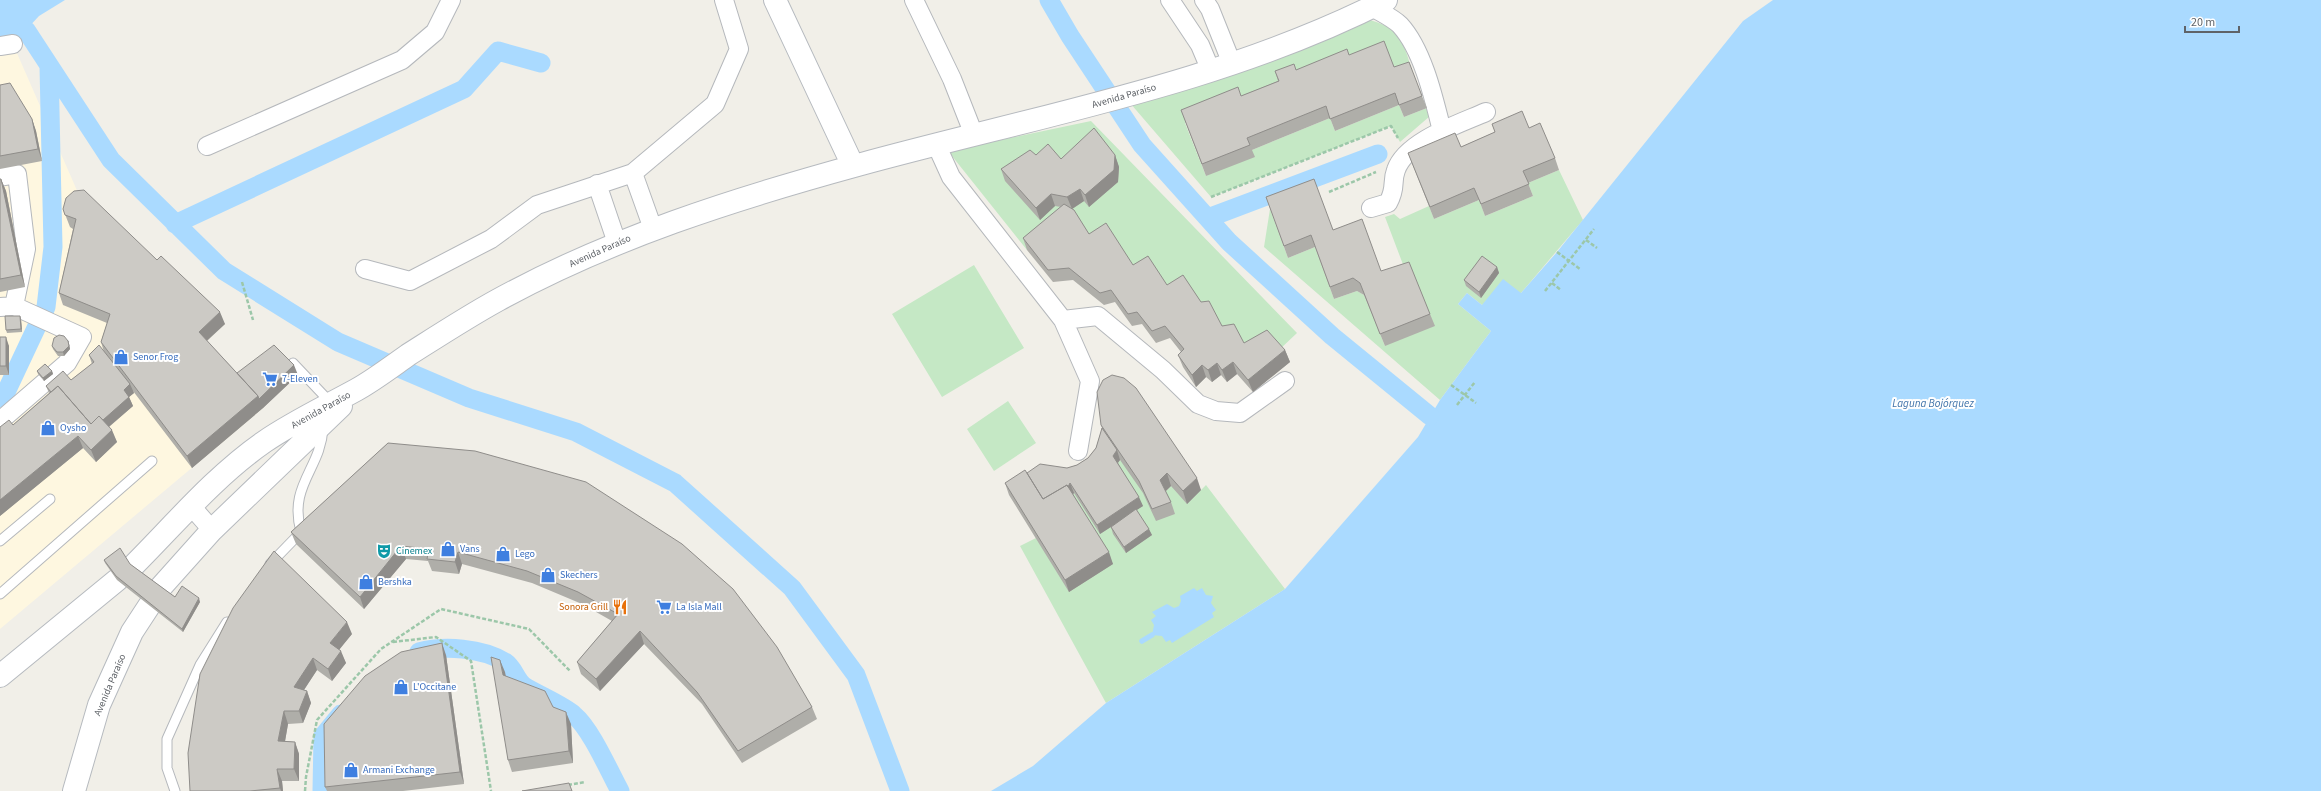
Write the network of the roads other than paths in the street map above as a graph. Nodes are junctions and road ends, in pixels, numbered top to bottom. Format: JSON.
{"nodes":[{"id":1,"x":451,"y":0,"type":"edge"},
{"id":2,"x":724,"y":0,"type":"edge"},
{"id":3,"x":775,"y":0,"type":"edge"},
{"id":4,"x":914,"y":0,"type":"edge"},
{"id":5,"x":1170,"y":0,"type":"edge"},
{"id":6,"x":1204,"y":0,"type":"edge"},
{"id":7,"x":1379,"y":3,"type":"edge"},
{"id":8,"x":1232,"y":64,"type":"junction"},
{"id":9,"x":1211,"y":71,"type":"junction"},
{"id":10,"x":1486,"y":112,"type":"dead end"},
{"id":11,"x":1442,"y":131,"type":"junction"},
{"id":12,"x":974,"y":135,"type":"junction"},
{"id":13,"x":936,"y":144,"type":"junction"},
{"id":14,"x":207,"y":146,"type":"dead end"},
{"id":15,"x":853,"y":166,"type":"junction"},
{"id":16,"x":633,"y":173,"type":"junction"},
{"id":17,"x":0,"y":177,"type":"edge"},
{"id":18,"x":597,"y":184,"type":"junction"},
{"id":19,"x":1371,"y":208,"type":"dead end"},
{"id":20,"x":652,"y":229,"type":"junction"},
{"id":21,"x":617,"y":243,"type":"junction"},
{"id":22,"x":365,"y":269,"type":"dead end"},
{"id":23,"x":12,"y":308,"type":"edge"},
{"id":24,"x":1063,"y":320,"type":"junction"},
{"id":25,"x":293,"y":363,"type":"edge"},
{"id":26,"x":1285,"y":382,"type":"dead end"},
{"id":27,"x":330,"y":412,"type":"junction"},
{"id":28,"x":0,"y":421,"type":"edge"},
{"id":29,"x":1078,"y":451,"type":"dead end"},
{"id":30,"x":152,"y":462,"type":"dead end"},
{"id":31,"x":50,"y":499,"type":"dead end"},
{"id":32,"x":192,"y":507,"type":"junction"},
{"id":33,"x":312,"y":521,"type":"edge"},
{"id":34,"x":212,"y":530,"type":"junction"},
{"id":35,"x":301,"y":532,"type":"junction"},
{"id":36,"x":0,"y":541,"type":"edge"},
{"id":37,"x":262,"y":573,"type":"edge"},
{"id":38,"x":161,"y":587,"type":"edge"},
{"id":39,"x":0,"y":594,"type":"edge"},
{"id":40,"x":148,"y":606,"type":"edge"},
{"id":41,"x":231,"y":615,"type":"edge"},
{"id":42,"x":0,"y":676,"type":"edge"},
{"id":43,"x":74,"y":791,"type":"edge"},
{"id":44,"x":175,"y":791,"type":"edge"}],
"edges":[{"from":1,"to":14,"type":"street"},
{"from":2,"to":16,"type":"street"},
{"from":3,"to":15,"type":"street"},
{"from":4,"to":12,"type":"street"},
{"from":5,"to":9,"type":"street"},
{"from":6,"to":8,"type":"street"},
{"from":7,"to":8,"type":"street","name":"Avenida Paraíso"},
{"from":7,"to":11,"type":"street"},
{"from":8,"to":9,"type":"street","name":"Avenida Paraíso"},
{"from":9,"to":12,"type":"street","name":"Avenida Paraíso"},
{"from":10,"to":11,"type":"street"},
{"from":11,"to":19,"type":"street"},
{"from":12,"to":13,"type":"street","name":"Avenida Paraíso"},
{"from":13,"to":15,"type":"street","name":"Avenida Paraíso"},
{"from":13,"to":24,"type":"street"},
{"from":15,"to":20,"type":"street","name":"Avenida Paraíso"},
{"from":16,"to":18,"type":"street"},
{"from":16,"to":20,"type":"street"},
{"from":17,"to":23,"type":"street"},
{"from":18,"to":21,"type":"street"},
{"from":18,"to":22,"type":"street"},
{"from":20,"to":21,"type":"street","name":"Avenida Paraíso"},
{"from":21,"to":27,"type":"street","name":"Avenida Paraíso"},
{"from":23,"to":28,"type":"street"},
{"from":24,"to":26,"type":"street"},
{"from":24,"to":29,"type":"street"},
{"from":25,"to":27,"type":"lane"},
{"from":27,"to":32,"type":"street","name":"Avenida Paraíso"},
{"from":27,"to":34,"type":"street","name":"Avenida Paraíso"},
{"from":27,"to":35,"type":"lane"},
{"from":30,"to":39,"type":"lane"},
{"from":31,"to":36,"type":"lane"},
{"from":32,"to":34,"type":"street"},
{"from":32,"to":42,"type":"street","name":"Avenida Paraíso"},
{"from":33,"to":35,"type":"lane"},
{"from":34,"to":38,"type":"street","name":"Avenida Paraíso"},
{"from":35,"to":37,"type":"lane"},
{"from":40,"to":43,"type":"street","name":"Avenida Paraíso"},
{"from":41,"to":44,"type":"lane"}]}
